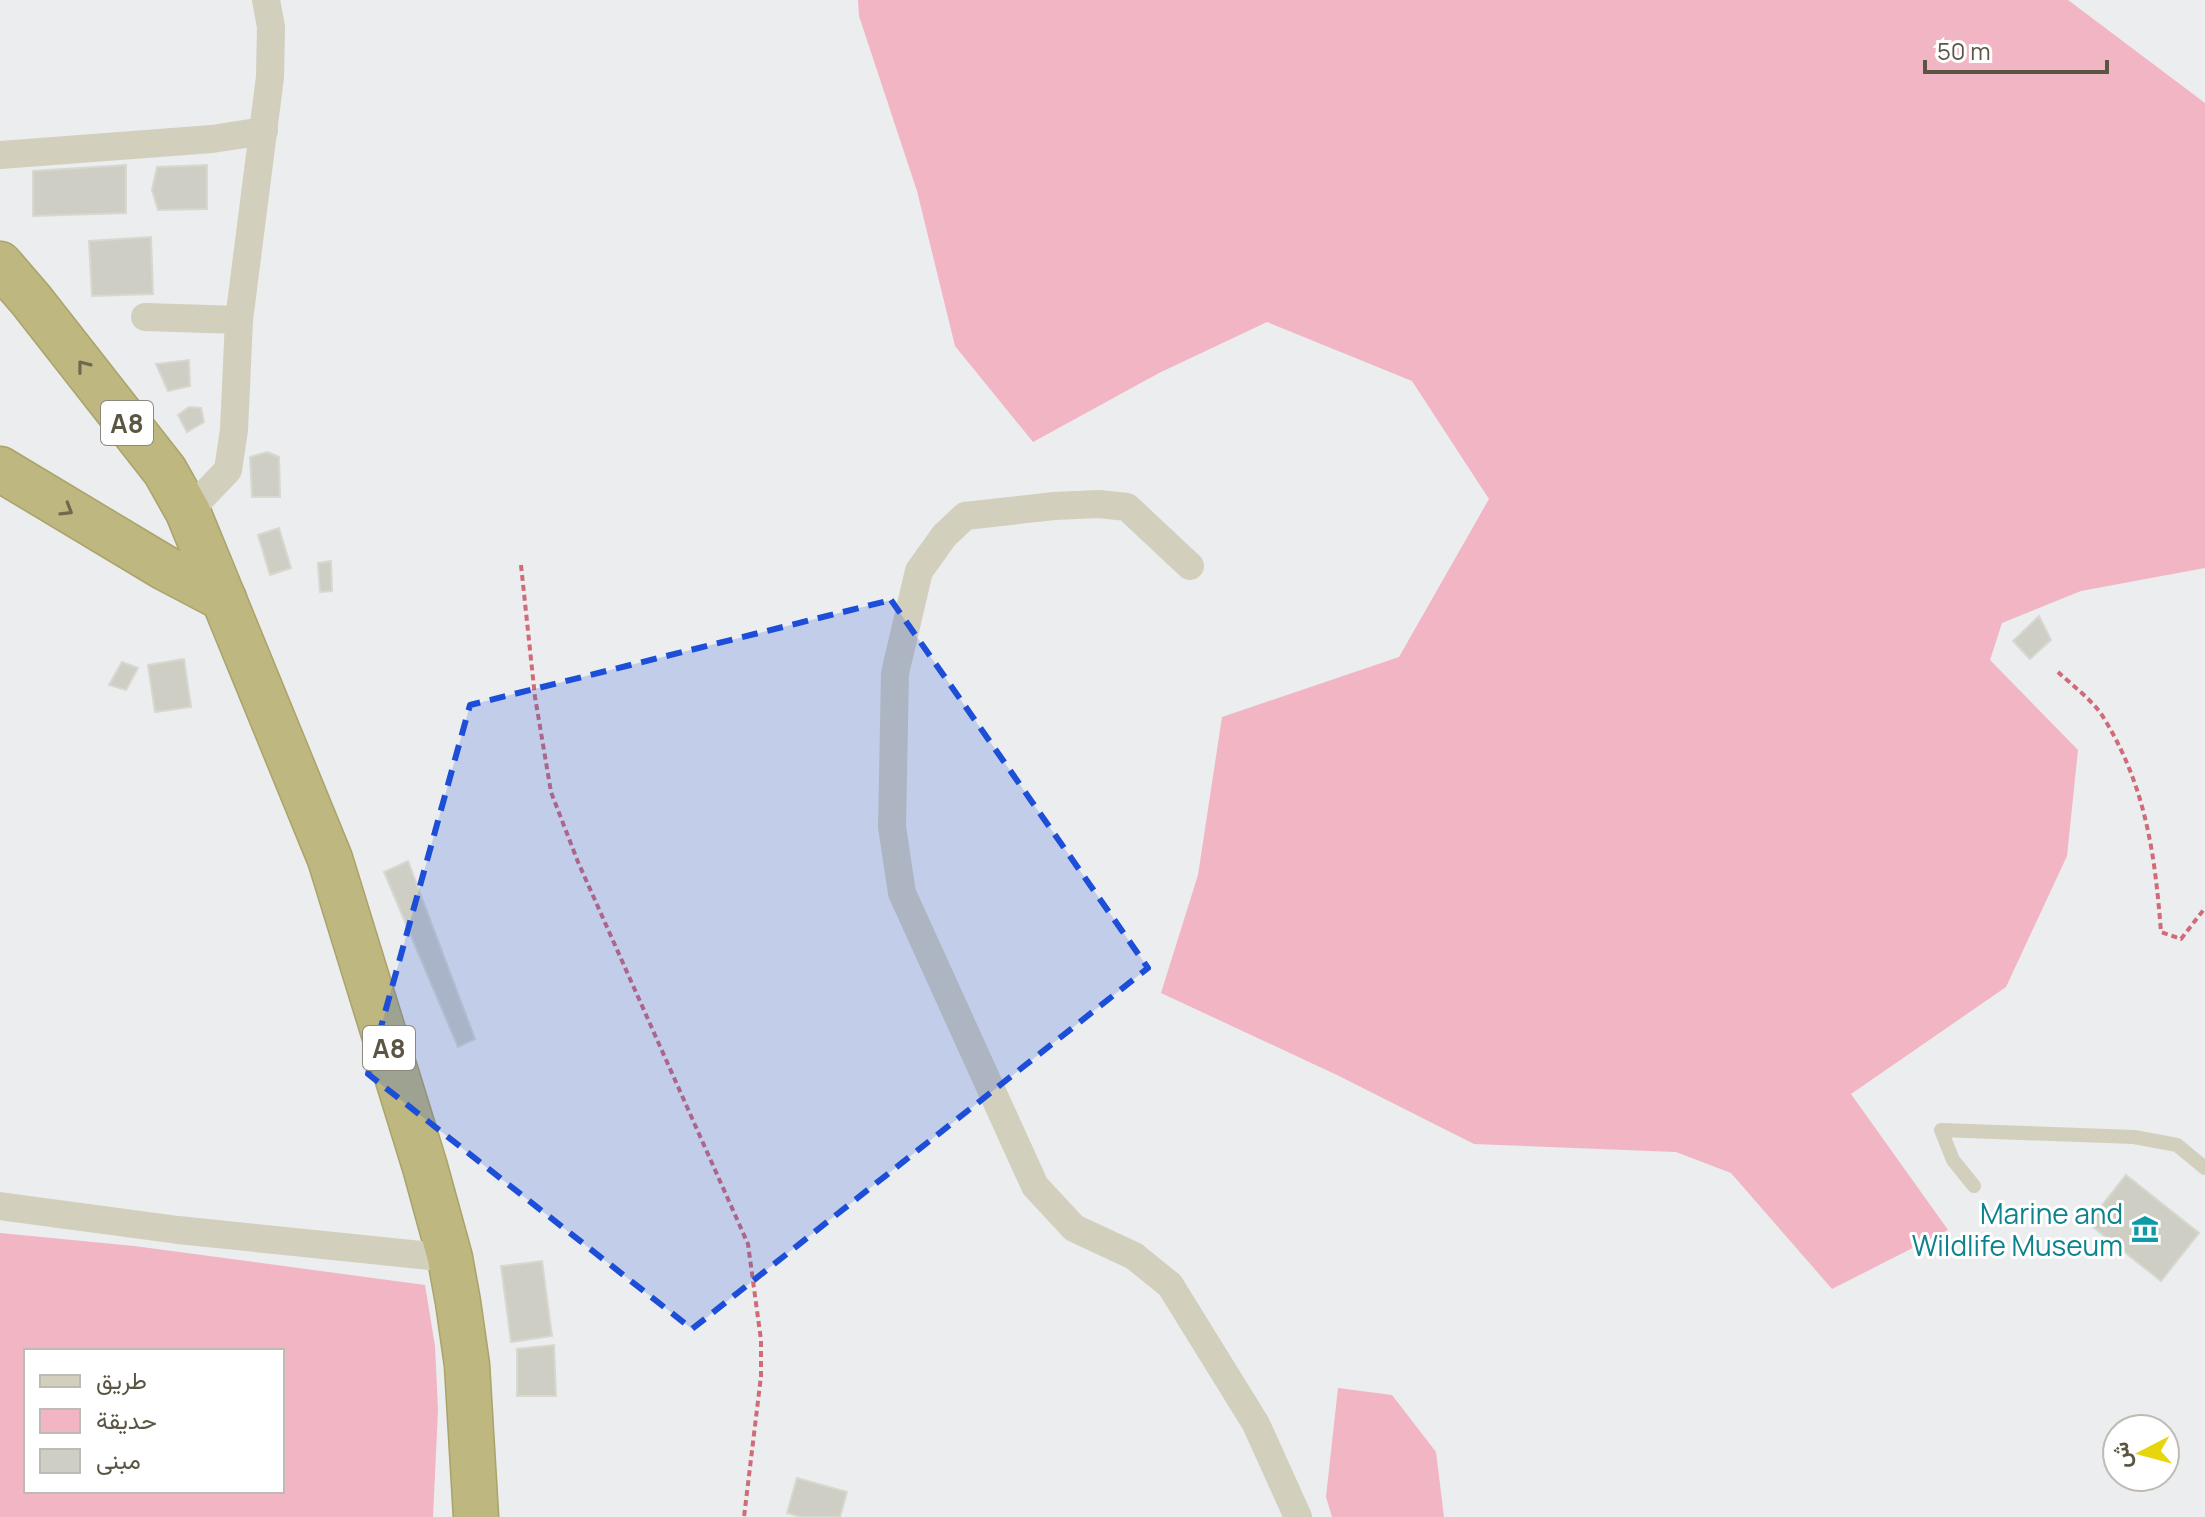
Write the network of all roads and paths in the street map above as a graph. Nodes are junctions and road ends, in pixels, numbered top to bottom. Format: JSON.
{"nodes":[{"id":1,"x":266,"y":0,"type":"edge"},
{"id":2,"x":264,"y":131,"type":"junction"},
{"id":3,"x":0,"y":155,"type":"edge"},
{"id":4,"x":0,"y":264,"type":"edge"},
{"id":5,"x":145,"y":317,"type":"dead end"},
{"id":6,"x":239,"y":320,"type":"junction"},
{"id":7,"x":0,"y":469,"type":"edge"},
{"id":8,"x":188,"y":512,"type":"junction"},
{"id":9,"x":134,"y":549,"type":"junction"},
{"id":10,"x":521,"y":565,"type":"dead end"},
{"id":11,"x":1190,"y":566,"type":"dead end"},
{"id":12,"x":224,"y":599,"type":"junction"},
{"id":13,"x":2058,"y":672,"type":"dead end"},
{"id":14,"x":2205,"y":908,"type":"edge"},
{"id":15,"x":2205,"y":1168,"type":"edge"},
{"id":16,"x":1974,"y":1186,"type":"dead end"},
{"id":17,"x":0,"y":1206,"type":"edge"},
{"id":18,"x":450,"y":1258,"type":"junction"},
{"id":19,"x":476,"y":1517,"type":"edge"},
{"id":20,"x":744,"y":1517,"type":"edge"},
{"id":21,"x":1298,"y":1517,"type":"edge"}],
"edges":[{"from":1,"to":2,"type":"street"},
{"from":2,"to":3,"type":"street"},
{"from":2,"to":6,"type":"street"},
{"from":8,"to":4,"type":"highway","number":"A8","one_way":true},
{"from":5,"to":6,"type":"street"},
{"from":6,"to":8,"type":"street"},
{"from":7,"to":9,"type":"highway","one_way":true},
{"from":8,"to":9,"type":"highway"},
{"from":8,"to":12,"type":"highway","number":"A8"},
{"from":9,"to":12,"type":"highway"},
{"from":10,"to":20,"type":"path"},
{"from":11,"to":21,"type":"street"},
{"from":12,"to":18,"type":"highway","number":"A8"},
{"from":13,"to":14,"type":"path"},
{"from":15,"to":16,"type":"lane"},
{"from":17,"to":18,"type":"street"},
{"from":18,"to":19,"type":"highway","number":"A8"}]}
